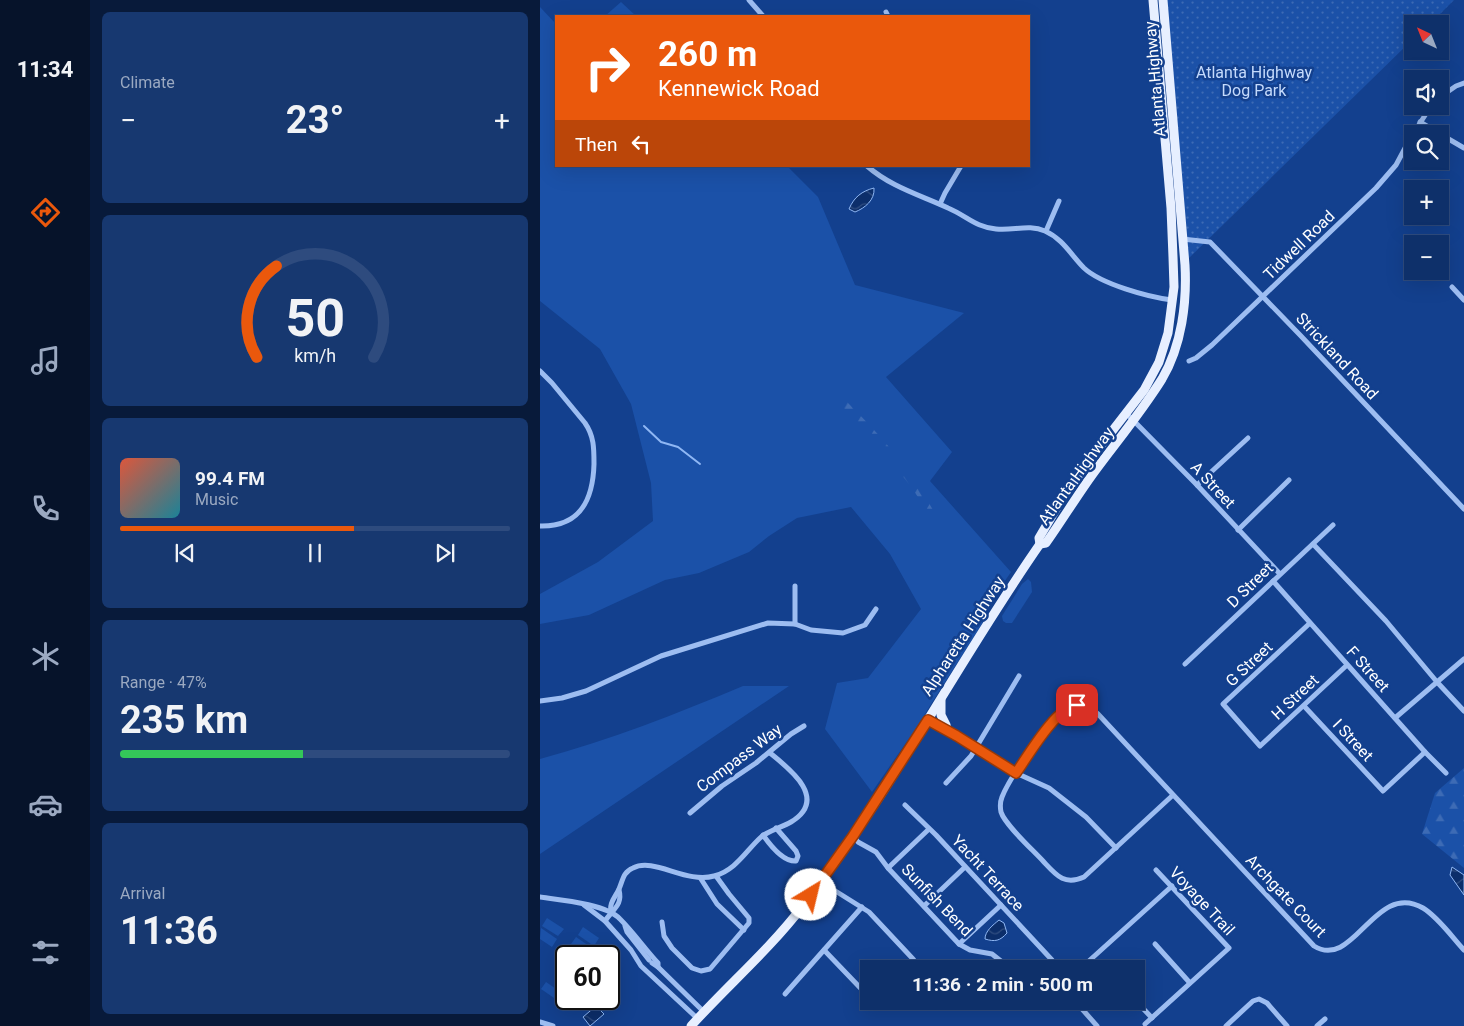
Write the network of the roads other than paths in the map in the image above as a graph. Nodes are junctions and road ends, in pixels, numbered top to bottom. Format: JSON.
{"nodes":[{"id":1,"x":750,"y":0,"type":"edge"},
{"id":2,"x":1153,"y":0,"type":"edge"},
{"id":3,"x":1164,"y":0,"type":"edge"},
{"id":4,"x":762,"y":15,"type":"edge"},
{"id":5,"x":1464,"y":83,"type":"edge"},
{"id":6,"x":1449,"y":91,"type":"edge"},
{"id":7,"x":1425,"y":115,"type":"edge"},
{"id":8,"x":1420,"y":122,"type":"junction"},
{"id":9,"x":1418,"y":125,"type":"edge"},
{"id":10,"x":1425,"y":125,"type":"edge"},
{"id":11,"x":1449,"y":139,"type":"edge"},
{"id":12,"x":1464,"y":148,"type":"edge"},
{"id":13,"x":1404,"y":150,"type":"edge"},
{"id":14,"x":869,"y":167,"type":"edge"},
{"id":15,"x":960,"y":167,"type":"edge"},
{"id":16,"x":1059,"y":201,"type":"dead end"},
{"id":17,"x":940,"y":204,"type":"junction"},
{"id":18,"x":1046,"y":231,"type":"junction"},
{"id":19,"x":1182,"y":239,"type":"junction"},
{"id":20,"x":1172,"y":240,"type":"junction"},
{"id":21,"x":1452,"y":287,"type":"dead end"},
{"id":22,"x":1264,"y":297,"type":"junction"},
{"id":23,"x":1172,"y":300,"type":"junction"},
{"id":24,"x":1464,"y":300,"type":"edge"},
{"id":25,"x":1189,"y":361,"type":"dead end"},
{"id":26,"x":540,"y":371,"type":"edge"},
{"id":27,"x":1127,"y":414,"type":"junction"},
{"id":28,"x":1134,"y":421,"type":"junction"},
{"id":29,"x":1248,"y":438,"type":"dead end"},
{"id":30,"x":1289,"y":480,"type":"dead end"},
{"id":31,"x":1197,"y":485,"type":"junction"},
{"id":32,"x":1464,"y":509,"type":"edge"},
{"id":33,"x":1333,"y":525,"type":"dead end"},
{"id":34,"x":540,"y":526,"type":"edge"},
{"id":35,"x":1238,"y":530,"type":"junction"},
{"id":36,"x":1040,"y":544,"type":"junction"},
{"id":37,"x":1313,"y":544,"type":"junction"},
{"id":38,"x":1280,"y":574,"type":"junction"},
{"id":39,"x":1273,"y":581,"type":"junction"},
{"id":40,"x":795,"y":586,"type":"dead end"},
{"id":41,"x":876,"y":610,"type":"dead end"},
{"id":42,"x":1310,"y":623,"type":"junction"},
{"id":43,"x":795,"y":624,"type":"junction"},
{"id":44,"x":1464,"y":658,"type":"edge"},
{"id":45,"x":1186,"y":664,"type":"dead end"},
{"id":46,"x":1347,"y":665,"type":"junction"},
{"id":47,"x":1019,"y":676,"type":"dead end"},
{"id":48,"x":1437,"y":682,"type":"junction"},
{"id":49,"x":941,"y":699,"type":"junction"},
{"id":50,"x":540,"y":700,"type":"edge"},
{"id":51,"x":1304,"y":706,"type":"junction"},
{"id":52,"x":1464,"y":711,"type":"edge"},
{"id":53,"x":1395,"y":718,"type":"junction"},
{"id":54,"x":928,"y":720,"type":"junction"},
{"id":55,"x":804,"y":726,"type":"dead end"},
{"id":56,"x":947,"y":730,"type":"junction"},
{"id":57,"x":1260,"y":746,"type":"joint"},
{"id":58,"x":976,"y":748,"type":"junction"},
{"id":59,"x":1425,"y":752,"type":"junction"},
{"id":60,"x":770,"y":753,"type":"junction"},
{"id":61,"x":1016,"y":773,"type":"junction"},
{"id":62,"x":1446,"y":773,"type":"dead end"},
{"id":63,"x":946,"y":782,"type":"dead end"},
{"id":64,"x":1173,"y":795,"type":"junction"},
{"id":65,"x":905,"y":805,"type":"dead end"},
{"id":66,"x":690,"y":813,"type":"dead end"},
{"id":67,"x":776,"y":828,"type":"junction"},
{"id":68,"x":929,"y":829,"type":"junction"},
{"id":69,"x":763,"y":835,"type":"junction"},
{"id":70,"x":853,"y":836,"type":"junction"},
{"id":71,"x":1116,"y":848,"type":"junction"},
{"id":72,"x":965,"y":867,"type":"junction"},
{"id":73,"x":888,"y":868,"type":"junction"},
{"id":74,"x":1156,"y":870,"type":"dead end"},
{"id":75,"x":716,"y":876,"type":"junction"},
{"id":76,"x":701,"y":879,"type":"junction"},
{"id":77,"x":821,"y":882,"type":"junction"},
{"id":78,"x":1172,"y":886,"type":"junction"},
{"id":79,"x":540,"y":897,"type":"edge"},
{"id":80,"x":584,"y":905,"type":"junction"},
{"id":81,"x":1001,"y":905,"type":"junction"},
{"id":82,"x":924,"y":906,"type":"junction"},
{"id":83,"x":862,"y":907,"type":"junction"},
{"id":84,"x":611,"y":913,"type":"junction"},
{"id":85,"x":606,"y":921,"type":"junction"},
{"id":86,"x":662,"y":922,"type":"dead end"},
{"id":87,"x":744,"y":930,"type":"junction"},
{"id":88,"x":959,"y":944,"type":"junction"},
{"id":89,"x":1155,"y":944,"type":"dead end"},
{"id":90,"x":642,"y":948,"type":"junction"},
{"id":91,"x":824,"y":950,"type":"junction"},
{"id":92,"x":1464,"y":950,"type":"edge"},
{"id":93,"x":634,"y":955,"type":"junction"},
{"id":94,"x":914,"y":960,"type":"edge"},
{"id":95,"x":1000,"y":960,"type":"edge"},
{"id":96,"x":1052,"y":960,"type":"dead end"},
{"id":97,"x":1090,"y":960,"type":"edge"},
{"id":98,"x":658,"y":967,"type":"junction"},
{"id":99,"x":1190,"y":983,"type":"junction"},
{"id":100,"x":860,"y":988,"type":"edge"},
{"id":101,"x":785,"y":994,"type":"dead end"},
{"id":102,"x":1083,"y":1010,"type":"edge"},
{"id":103,"x":1144,"y":1010,"type":"edge"},
{"id":104,"x":1152,"y":1018,"type":"junction"},
{"id":105,"x":698,"y":1019,"type":"edge"},
{"id":106,"x":1325,"y":1019,"type":"dead end"},
{"id":107,"x":540,"y":1022,"type":"edge"},
{"id":108,"x":1145,"y":1024,"type":"dead end"},
{"id":109,"x":553,"y":1026,"type":"edge"},
{"id":110,"x":1097,"y":1026,"type":"edge"},
{"id":111,"x":1226,"y":1026,"type":"edge"},
{"id":112,"x":1287,"y":1026,"type":"edge"},
{"id":113,"x":1317,"y":1026,"type":"edge"}],
"edges":[{"from":1,"to":4,"type":"street"},
{"from":2,"to":20,"type":"main road","name":"Atlanta Highway"},
{"from":3,"to":19,"type":"main road","name":"Atlanta Highway"},
{"from":5,"to":6,"type":"street"},
{"from":7,"to":8,"type":"street","name":"Tidwell Road"},
{"from":8,"to":9,"type":"street","name":"Tidwell Road"},
{"from":8,"to":10,"type":"street"},
{"from":11,"to":12,"type":"street"},
{"from":13,"to":22,"type":"street","name":"Tidwell Road"},
{"from":14,"to":17,"type":"street"},
{"from":15,"to":17,"type":"street"},
{"from":16,"to":18,"type":"street"},
{"from":17,"to":18,"type":"street"},
{"from":18,"to":23,"type":"street"},
{"from":19,"to":20,"type":"street","name":"Strickland Road"},
{"from":19,"to":22,"type":"street","name":"Strickland Road"},
{"from":19,"to":28,"type":"main road","name":"Atlanta Highway"},
{"from":20,"to":23,"type":"main road","name":"Atlanta Highway"},
{"from":21,"to":24,"type":"street"},
{"from":22,"to":25,"type":"street","name":"Tidwell Road"},
{"from":22,"to":32,"type":"street","name":"Strickland Road"},
{"from":23,"to":27,"type":"main road","name":"Atlanta Highway"},
{"from":26,"to":34,"type":"street"},
{"from":27,"to":28,"type":"street","name":"A Street"},
{"from":27,"to":36,"type":"main road","name":"Atlanta Highway"},
{"from":28,"to":31,"type":"street","name":"A Street"},
{"from":28,"to":36,"type":"main road","name":"Atlanta Highway"},
{"from":29,"to":31,"type":"street"},
{"from":30,"to":35,"type":"street"},
{"from":31,"to":35,"type":"street","name":"A Street"},
{"from":33,"to":37,"type":"street","name":"D Street"},
{"from":35,"to":38,"type":"street","name":"A Street"},
{"from":36,"to":49,"type":"main road","name":"Alpharetta Highway"},
{"from":37,"to":38,"type":"street","name":"D Street"},
{"from":37,"to":48,"type":"street"},
{"from":38,"to":39,"type":"street","name":"D Street"},
{"from":39,"to":42,"type":"street","name":"F Street"},
{"from":39,"to":45,"type":"street","name":"D Street"},
{"from":40,"to":43,"type":"street"},
{"from":41,"to":43,"type":"street"},
{"from":42,"to":46,"type":"street","name":"F Street"},
{"from":42,"to":57,"type":"street","name":"G Street"},
{"from":43,"to":50,"type":"street"},
{"from":44,"to":48,"type":"street"},
{"from":46,"to":51,"type":"street","name":"H Street"},
{"from":46,"to":53,"type":"street","name":"F Street"},
{"from":47,"to":58,"type":"street"},
{"from":48,"to":52,"type":"street"},
{"from":48,"to":53,"type":"street"},
{"from":49,"to":54,"type":"main road","name":"Alpharetta Highway"},
{"from":49,"to":56,"type":"main road"},
{"from":51,"to":57,"type":"street","name":"H Street"},
{"from":51,"to":59,"type":"street","name":"I Street"},
{"from":53,"to":59,"type":"street","name":"F Street"},
{"from":54,"to":56,"type":"street"},
{"from":54,"to":70,"type":"main road","name":"Alpharetta Highway"},
{"from":55,"to":60,"type":"street","name":"Compass Way"},
{"from":56,"to":58,"type":"street"},
{"from":58,"to":61,"type":"street"},
{"from":58,"to":63,"type":"street"},
{"from":59,"to":62,"type":"street","name":"F Street"},
{"from":60,"to":66,"type":"street","name":"Compass Way"},
{"from":60,"to":67,"type":"street"},
{"from":61,"to":64,"type":"street","name":"Archgate Court"},
{"from":61,"to":71,"type":"street"},
{"from":61,"to":71,"type":"street","name":"Archgate Court"},
{"from":64,"to":71,"type":"street","name":"Archgate Court"},
{"from":64,"to":92,"type":"street","name":"Archgate Court"},
{"from":65,"to":68,"type":"street","name":"Yacht Terrace"},
{"from":67,"to":69,"type":"street"},
{"from":67,"to":69,"type":"street"},
{"from":68,"to":72,"type":"street","name":"Yacht Terrace"},
{"from":68,"to":73,"type":"street"},
{"from":69,"to":75,"type":"street"},
{"from":70,"to":73,"type":"street","name":"Sunfish Bend"},
{"from":70,"to":77,"type":"main road","name":"Alpharetta Highway"},
{"from":72,"to":81,"type":"street","name":"Yacht Terrace"},
{"from":72,"to":82,"type":"street"},
{"from":73,"to":82,"type":"street","name":"Sunfish Bend"},
{"from":74,"to":78,"type":"street","name":"Voyage Trail"},
{"from":75,"to":76,"type":"street"},
{"from":75,"to":87,"type":"street"},
{"from":76,"to":84,"type":"street"},
{"from":76,"to":87,"type":"street"},
{"from":77,"to":83,"type":"street"},
{"from":77,"to":105,"type":"main road","name":"Alpharetta Highway"},
{"from":78,"to":97,"type":"street"},
{"from":78,"to":99,"type":"street","name":"Voyage Trail"},
{"from":79,"to":80,"type":"street"},
{"from":80,"to":84,"type":"street"},
{"from":80,"to":85,"type":"street"},
{"from":81,"to":88,"type":"street"},
{"from":81,"to":96,"type":"street","name":"Yacht Terrace"},
{"from":82,"to":88,"type":"street","name":"Sunfish Bend"},
{"from":83,"to":91,"type":"street"},
{"from":83,"to":94,"type":"street"},
{"from":84,"to":85,"type":"street"},
{"from":84,"to":90,"type":"street"},
{"from":85,"to":93,"type":"street"},
{"from":86,"to":87,"type":"street"},
{"from":88,"to":95,"type":"street","name":"Sunfish Bend"},
{"from":89,"to":99,"type":"street"},
{"from":90,"to":93,"type":"street"},
{"from":90,"to":98,"type":"street"},
{"from":90,"to":98,"type":"street"},
{"from":91,"to":100,"type":"street"},
{"from":91,"to":101,"type":"street"},
{"from":93,"to":105,"type":"street"},
{"from":98,"to":105,"type":"street"},
{"from":99,"to":104,"type":"street"},
{"from":102,"to":110,"type":"street"},
{"from":103,"to":104,"type":"street"},
{"from":104,"to":108,"type":"street"},
{"from":106,"to":113,"type":"street"},
{"from":107,"to":109,"type":"street"},
{"from":111,"to":112,"type":"street"}]}
